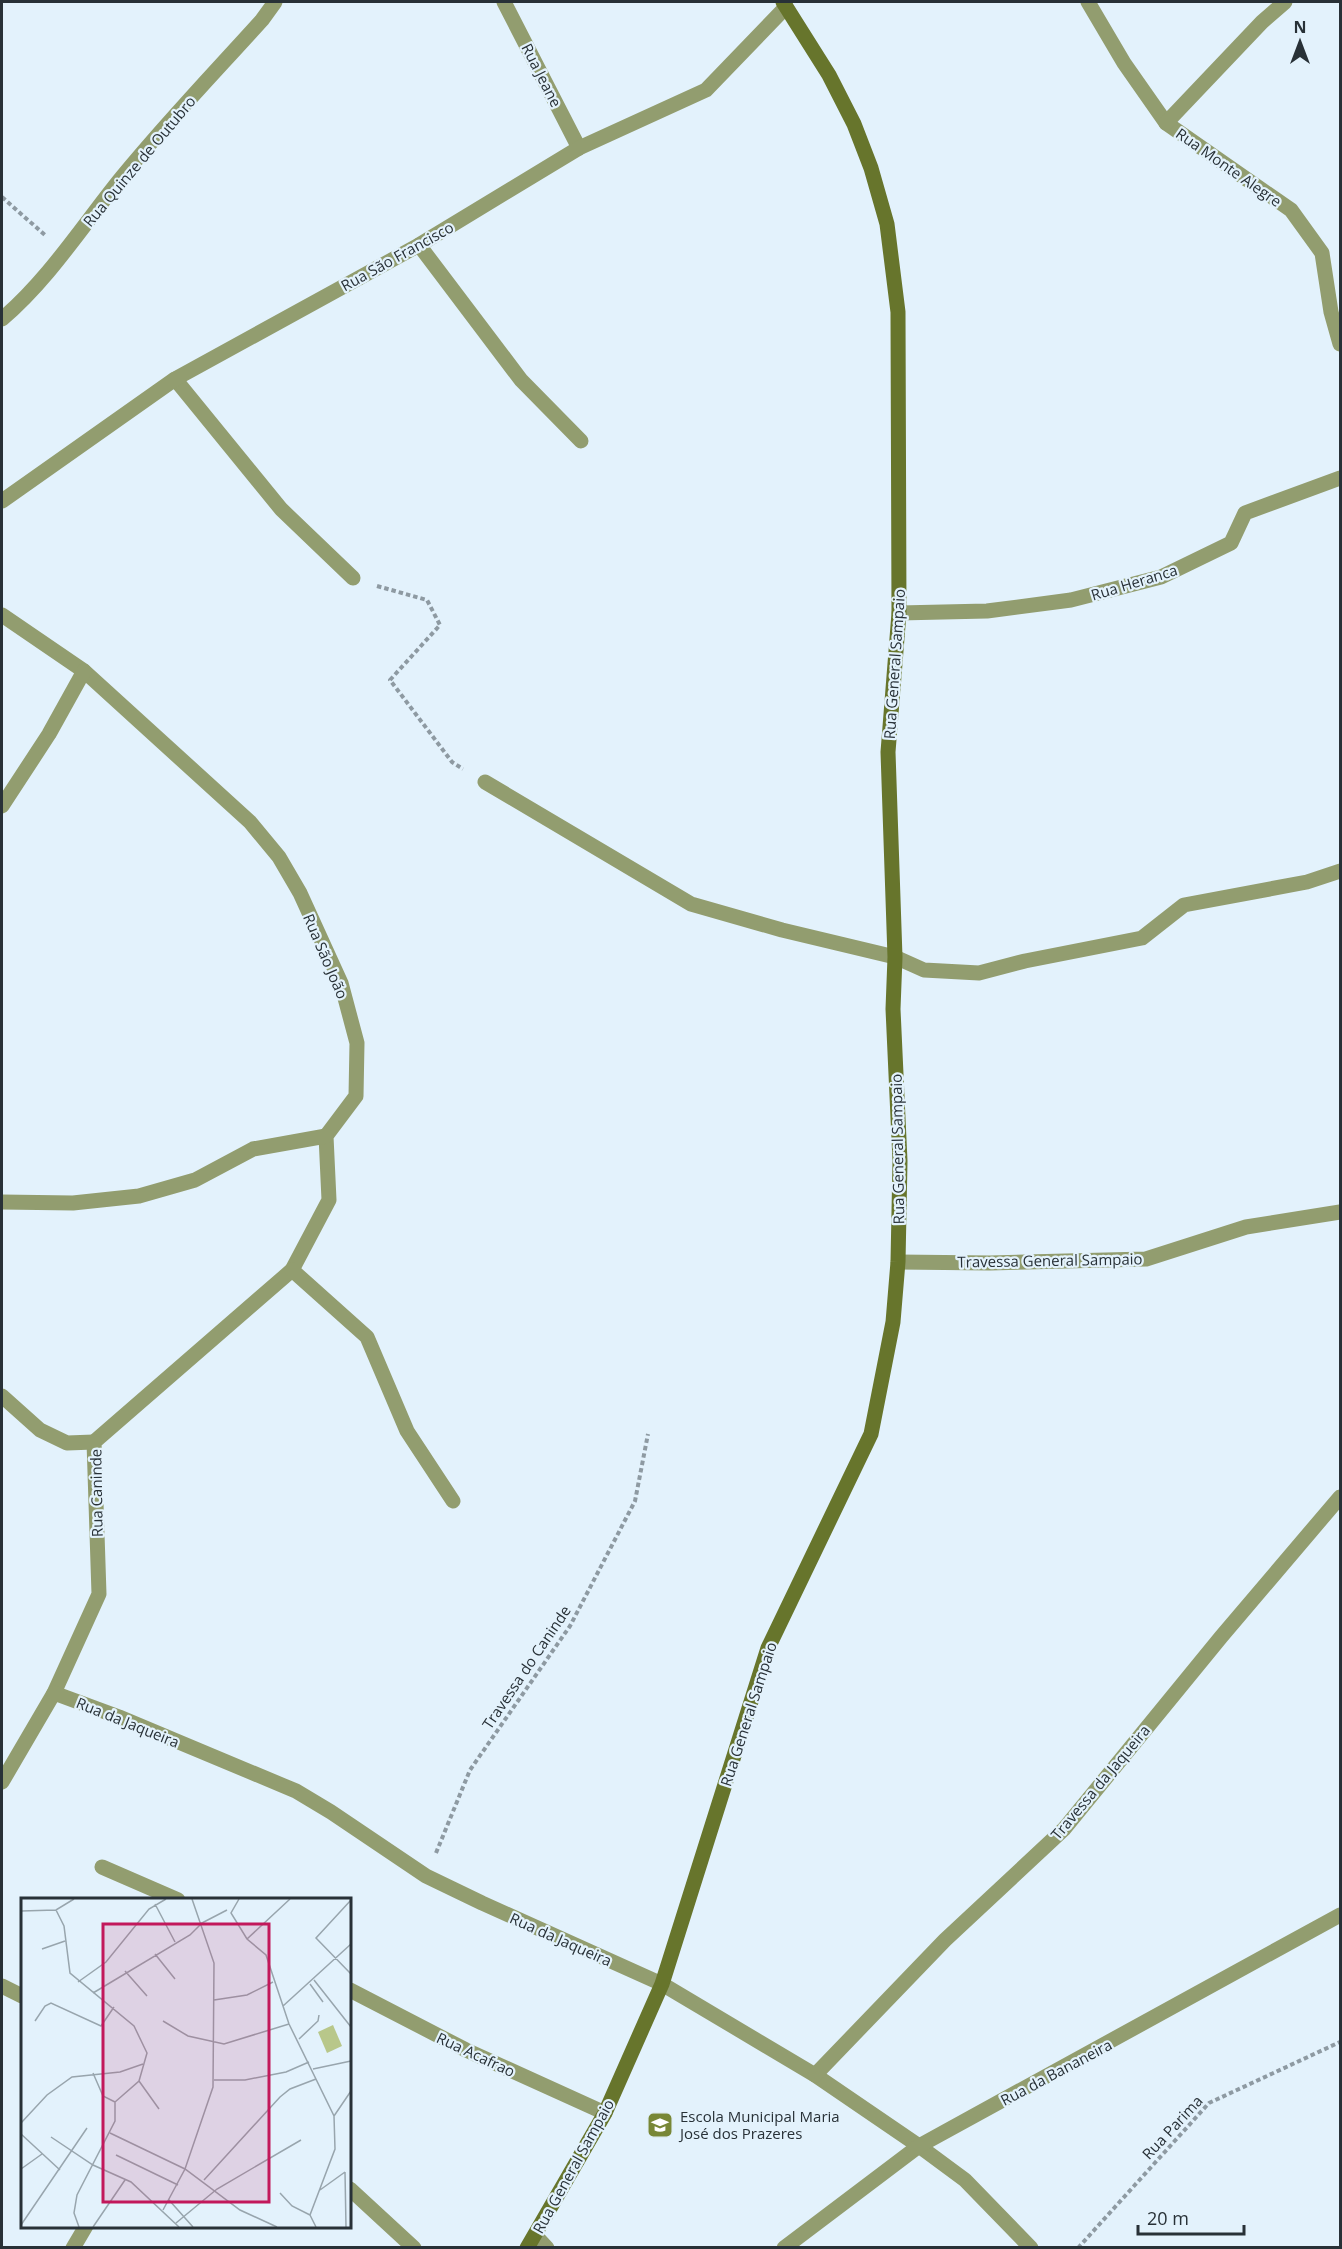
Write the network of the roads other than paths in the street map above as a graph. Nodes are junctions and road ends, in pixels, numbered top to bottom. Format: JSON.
{"nodes":[{"id":1,"x":275,"y":2,"type":"edge"},
{"id":2,"x":504,"y":2,"type":"edge"},
{"id":3,"x":1088,"y":2,"type":"edge"},
{"id":4,"x":1285,"y":2,"type":"edge"},
{"id":5,"x":785,"y":4,"type":"edge"},
{"id":6,"x":1166,"y":123,"type":"junction"},
{"id":7,"x":579,"y":148,"type":"junction"},
{"id":8,"x":419,"y":245,"type":"junction"},
{"id":9,"x":2,"y":320,"type":"edge"},
{"id":10,"x":1341,"y":344,"type":"edge"},
{"id":11,"x":175,"y":379,"type":"junction"},
{"id":12,"x":581,"y":441,"type":"dead end"},
{"id":13,"x":1341,"y":478,"type":"edge"},
{"id":14,"x":2,"y":501,"type":"edge"},
{"id":15,"x":353,"y":579,"type":"road end"},
{"id":16,"x":899,"y":613,"type":"junction"},
{"id":17,"x":2,"y":615,"type":"edge"},
{"id":18,"x":84,"y":671,"type":"junction"},
{"id":19,"x":484,"y":782,"type":"road end"},
{"id":20,"x":2,"y":806,"type":"edge"},
{"id":21,"x":1341,"y":871,"type":"edge"},
{"id":22,"x":895,"y":957,"type":"junction"},
{"id":23,"x":326,"y":1136,"type":"junction"},
{"id":24,"x":2,"y":1202,"type":"edge"},
{"id":25,"x":1341,"y":1212,"type":"edge"},
{"id":26,"x":898,"y":1262,"type":"junction"},
{"id":27,"x":292,"y":1269,"type":"junction"},
{"id":28,"x":2,"y":1396,"type":"edge"},
{"id":29,"x":94,"y":1442,"type":"junction"},
{"id":30,"x":1341,"y":1497,"type":"edge"},
{"id":31,"x":453,"y":1501,"type":"dead end"},
{"id":32,"x":54,"y":1693,"type":"junction"},
{"id":33,"x":2,"y":1782,"type":"edge"},
{"id":34,"x":102,"y":1867,"type":"dead end"},
{"id":35,"x":176,"y":1898,"type":"edge"},
{"id":36,"x":1341,"y":1915,"type":"edge"},
{"id":37,"x":662,"y":1984,"type":"junction"},
{"id":38,"x":2,"y":1986,"type":"edge"},
{"id":39,"x":351,"y":1991,"type":"edge"},
{"id":40,"x":21,"y":1996,"type":"edge"},
{"id":41,"x":815,"y":2075,"type":"junction"},
{"id":42,"x":605,"y":2113,"type":"junction"},
{"id":43,"x":920,"y":2146,"type":"junction"},
{"id":44,"x":351,"y":2190,"type":"edge"},
{"id":45,"x":85,"y":2228,"type":"edge"},
{"id":46,"x":531,"y":2241,"type":"edge"},
{"id":47,"x":73,"y":2247,"type":"edge"},
{"id":48,"x":414,"y":2247,"type":"edge"},
{"id":49,"x":547,"y":2247,"type":"edge"},
{"id":50,"x":784,"y":2247,"type":"edge"},
{"id":51,"x":1031,"y":2247,"type":"edge"}],
"edges":[{"from":1,"to":9,"type":"street","name":"Rua Quinze de Outubro"},
{"from":2,"to":7,"type":"street","name":"Rua Jeane"},
{"from":3,"to":6,"type":"street","name":"Rua Monte Alegre"},
{"from":4,"to":6,"type":"street"},
{"from":5,"to":7,"type":"street","name":"Rua São Francisco"},
{"from":5,"to":16,"type":"street","name":"Rua General Sampaio"},
{"from":6,"to":10,"type":"street","name":"Rua Monte Alegre"},
{"from":7,"to":8,"type":"street","name":"Rua São Francisco"},
{"from":8,"to":11,"type":"street","name":"Rua São Francisco"},
{"from":8,"to":12,"type":"street"},
{"from":11,"to":14,"type":"street","name":"Rua São Francisco"},
{"from":11,"to":15,"type":"street"},
{"from":13,"to":16,"type":"street","name":"Rua Heranca"},
{"from":16,"to":22,"type":"street","name":"Rua General Sampaio"},
{"from":17,"to":18,"type":"street","name":"Rua São João"},
{"from":18,"to":20,"type":"street"},
{"from":18,"to":23,"type":"street","name":"Rua São João"},
{"from":19,"to":22,"type":"street"},
{"from":21,"to":22,"type":"street"},
{"from":22,"to":26,"type":"street","name":"Rua General Sampaio"},
{"from":23,"to":24,"type":"street"},
{"from":23,"to":27,"type":"street"},
{"from":25,"to":26,"type":"street","name":"Travessa General Sampaio"},
{"from":26,"to":37,"type":"street","name":"Rua General Sampaio"},
{"from":27,"to":29,"type":"street","name":"Rua Caninde"},
{"from":27,"to":31,"type":"street"},
{"from":28,"to":29,"type":"street"},
{"from":29,"to":32,"type":"street","name":"Rua Caninde"},
{"from":30,"to":41,"type":"street","name":"Travessa da Jaqueira"},
{"from":32,"to":33,"type":"street","name":"Rua Caninde"},
{"from":32,"to":37,"type":"street","name":"Rua da Jaqueira"},
{"from":34,"to":35,"type":"street"},
{"from":36,"to":43,"type":"street","name":"Rua da Bananeira"},
{"from":37,"to":41,"type":"street","name":"Rua da Jaqueira"},
{"from":37,"to":42,"type":"street","name":"Rua General Sampaio"},
{"from":38,"to":40,"type":"street"},
{"from":39,"to":42,"type":"street","name":"Rua Acafrao"},
{"from":41,"to":43,"type":"street","name":"Rua da Jaqueira"},
{"from":42,"to":46,"type":"street","name":"Rua General Sampaio"},
{"from":43,"to":50,"type":"street","name":"Rua da Bananeira"},
{"from":43,"to":51,"type":"street","name":"Rua da Jaqueira"},
{"from":44,"to":48,"type":"street"},
{"from":45,"to":47,"type":"street"},
{"from":46,"to":49,"type":"street"}]}
